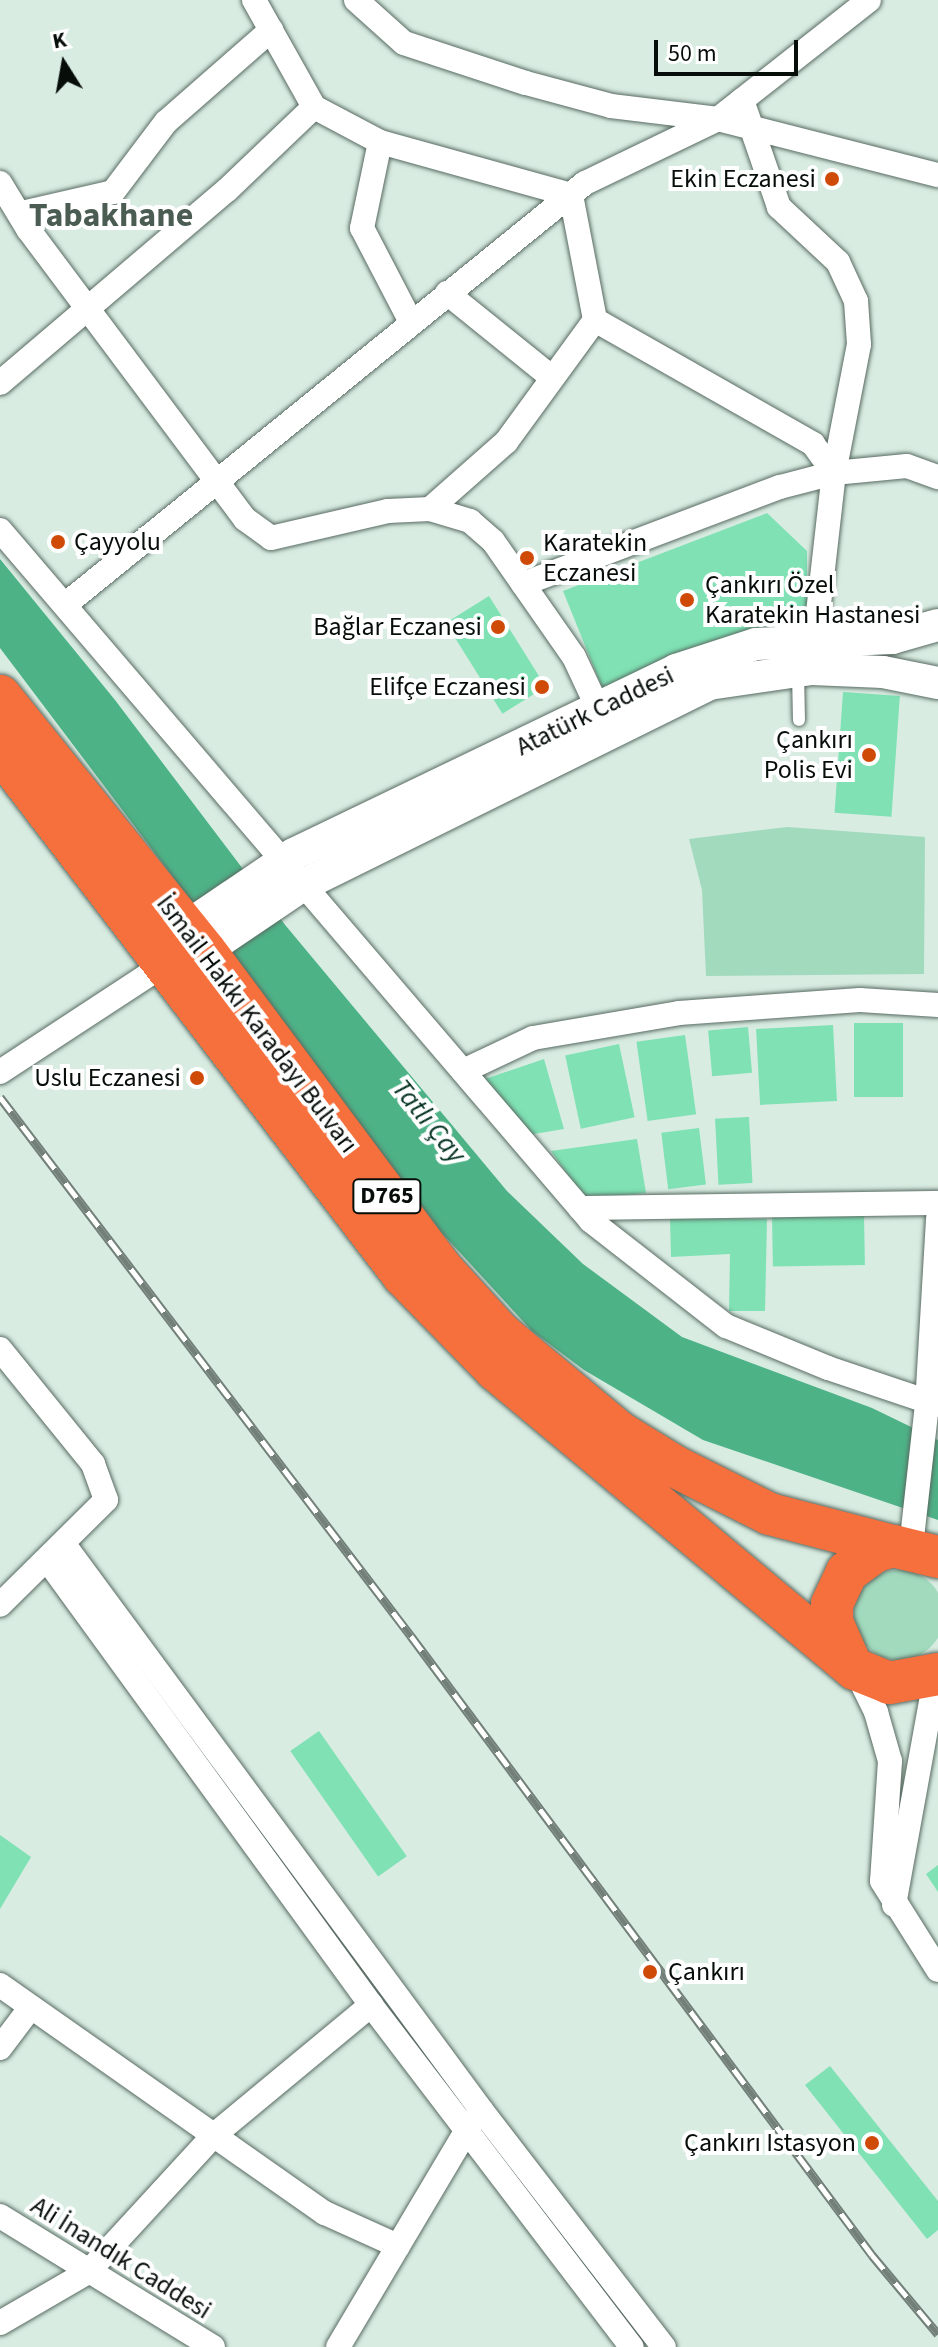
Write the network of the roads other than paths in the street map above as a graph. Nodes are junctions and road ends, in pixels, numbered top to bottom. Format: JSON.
{"nodes":[{"id":1,"x":254,"y":0,"type":"edge"},
{"id":2,"x":356,"y":0,"type":"edge"},
{"id":3,"x":869,"y":0,"type":"edge"},
{"id":4,"x":271,"y":30,"type":"junction"},
{"id":5,"x":742,"y":100,"type":"junction"},
{"id":6,"x":314,"y":107,"type":"junction"},
{"id":7,"x":718,"y":119,"type":"junction"},
{"id":8,"x":751,"y":127,"type":"junction"},
{"id":9,"x":380,"y":142,"type":"junction"},
{"id":10,"x":938,"y":175,"type":"edge"},
{"id":11,"x":0,"y":183,"type":"edge"},
{"id":12,"x":571,"y":195,"type":"junction"},
{"id":13,"x":22,"y":213,"type":"junction"},
{"id":14,"x":447,"y":293,"type":"junction"},
{"id":15,"x":88,"y":310,"type":"junction"},
{"id":16,"x":595,"y":320,"type":"junction"},
{"id":17,"x":411,"y":322,"type":"junction"},
{"id":18,"x":551,"y":377,"type":"junction"},
{"id":19,"x":0,"y":383,"type":"edge"},
{"id":20,"x":834,"y":473,"type":"junction"},
{"id":21,"x":938,"y":477,"type":"edge"},
{"id":22,"x":213,"y":482,"type":"junction"},
{"id":23,"x":430,"y":509,"type":"junction"},
{"id":24,"x":0,"y":530,"type":"edge"},
{"id":25,"x":523,"y":584,"type":"junction"},
{"id":26,"x":66,"y":604,"type":"junction"},
{"id":27,"x":938,"y":626,"type":"edge"},
{"id":28,"x":815,"y":639,"type":"junction"},
{"id":29,"x":798,"y":670,"type":"junction"},
{"id":30,"x":938,"y":682,"type":"edge"},
{"id":31,"x":0,"y":696,"type":"edge"},
{"id":32,"x":597,"y":706,"type":"junction"},
{"id":33,"x":799,"y":720,"type":"dead end"},
{"id":34,"x":0,"y":750,"type":"edge"},
{"id":35,"x":287,"y":878,"type":"junction"},
{"id":36,"x":196,"y":939,"type":"junction"},
{"id":37,"x":165,"y":964,"type":"junction"},
{"id":38,"x":938,"y":1005,"type":"edge"},
{"id":39,"x":463,"y":1071,"type":"junction"},
{"id":40,"x":0,"y":1072,"type":"edge"},
{"id":41,"x":938,"y":1203,"type":"edge"},
{"id":42,"x":580,"y":1208,"type":"junction"},
{"id":43,"x":938,"y":1218,"type":"edge"},
{"id":44,"x":0,"y":1349,"type":"edge"},
{"id":45,"x":930,"y":1413,"type":"edge"},
{"id":46,"x":920,"y":1546,"type":"edge"},
{"id":47,"x":57,"y":1553,"type":"junction"},
{"id":48,"x":0,"y":1605,"type":"edge"},
{"id":49,"x":855,"y":1669,"type":"junction"},
{"id":50,"x":937,"y":1674,"type":"edge"},
{"id":51,"x":887,"y":1752,"type":"junction"},
{"id":52,"x":920,"y":1765,"type":"junction"},
{"id":53,"x":938,"y":1787,"type":"edge"},
{"id":54,"x":894,"y":1905,"type":"junction"},
{"id":55,"x":938,"y":1970,"type":"edge"},
{"id":56,"x":0,"y":1985,"type":"edge"},
{"id":57,"x":371,"y":2005,"type":"junction"},
{"id":58,"x":31,"y":2007,"type":"junction"},
{"id":59,"x":0,"y":2048,"type":"edge"},
{"id":60,"x":482,"y":2111,"type":"junction"},
{"id":61,"x":463,"y":2129,"type":"junction"},
{"id":62,"x":214,"y":2135,"type":"junction"},
{"id":63,"x":0,"y":2216,"type":"edge"},
{"id":64,"x":398,"y":2246,"type":"junction"},
{"id":65,"x":88,"y":2272,"type":"junction"},
{"id":66,"x":0,"y":2323,"type":"edge"},
{"id":67,"x":623,"y":2343,"type":"edge"},
{"id":68,"x":213,"y":2347,"type":"edge"},
{"id":69,"x":338,"y":2347,"type":"edge"},
{"id":70,"x":664,"y":2347,"type":"edge"}],
"edges":[{"from":1,"to":4,"type":"street"},
{"from":2,"to":7,"type":"street"},
{"from":3,"to":5,"type":"street"},
{"from":4,"to":6,"type":"street"},
{"from":4,"to":13,"type":"street"},
{"from":5,"to":7,"type":"street"},
{"from":5,"to":8,"type":"street"},
{"from":6,"to":9,"type":"street"},
{"from":6,"to":15,"type":"street"},
{"from":7,"to":8,"type":"street"},
{"from":7,"to":12,"type":"street"},
{"from":8,"to":10,"type":"street"},
{"from":8,"to":20,"type":"street"},
{"from":9,"to":12,"type":"street"},
{"from":9,"to":17,"type":"street"},
{"from":11,"to":13,"type":"street"},
{"from":12,"to":14,"type":"street"},
{"from":12,"to":16,"type":"street"},
{"from":13,"to":15,"type":"street"},
{"from":14,"to":17,"type":"street"},
{"from":14,"to":18,"type":"street"},
{"from":15,"to":19,"type":"street"},
{"from":15,"to":22,"type":"street"},
{"from":16,"to":18,"type":"street"},
{"from":16,"to":20,"type":"street"},
{"from":17,"to":22,"type":"street"},
{"from":18,"to":23,"type":"street"},
{"from":20,"to":21,"type":"street"},
{"from":20,"to":25,"type":"street"},
{"from":20,"to":28,"type":"street"},
{"from":22,"to":23,"type":"street"},
{"from":22,"to":26,"type":"street"},
{"from":23,"to":25,"type":"street"},
{"from":24,"to":26,"type":"street"},
{"from":25,"to":32,"type":"street"},
{"from":26,"to":35,"type":"street"},
{"from":27,"to":28,"type":"main road","name":"Atatürk Caddesi"},
{"from":27,"to":30,"type":"main road"},
{"from":28,"to":32,"type":"main road","name":"Atatürk Caddesi"},
{"from":29,"to":30,"type":"main road","name":"Atatürk Caddesi"},
{"from":29,"to":33,"type":"lane"},
{"from":29,"to":35,"type":"main road","name":"Atatürk Caddesi"},
{"from":31,"to":36,"type":"highway","name":"İsmail Hakkı Karadayı Bulvarı","number":"D765"},
{"from":32,"to":35,"type":"main road","name":"Atatürk Caddesi"},
{"from":34,"to":37,"type":"highway","number":"D765"},
{"from":35,"to":36,"type":"main road"},
{"from":35,"to":39,"type":"street"},
{"from":36,"to":37,"type":"main road"},
{"from":36,"to":46,"type":"highway","name":"İsmail Hakkı Karadayı Bulvarı","number":"D765"},
{"from":37,"to":40,"type":"street"},
{"from":37,"to":49,"type":"highway","number":"D765"},
{"from":38,"to":39,"type":"street"},
{"from":39,"to":42,"type":"street"},
{"from":41,"to":42,"type":"street"},
{"from":42,"to":45,"type":"street"},
{"from":43,"to":45,"type":"street"},
{"from":44,"to":47,"type":"street"},
{"from":45,"to":46,"type":"street"},
{"from":46,"to":49,"type":"highway"},
{"from":47,"to":48,"type":"street"},
{"from":47,"to":57,"type":"street"},
{"from":47,"to":60,"type":"street"},
{"from":49,"to":50,"type":"highway"},
{"from":49,"to":51,"type":"street"},
{"from":50,"to":52,"type":"street"},
{"from":51,"to":52,"type":"street"},
{"from":51,"to":54,"type":"street"},
{"from":52,"to":53,"type":"street"},
{"from":52,"to":54,"type":"street"},
{"from":54,"to":55,"type":"street"},
{"from":56,"to":58,"type":"street"},
{"from":57,"to":61,"type":"street"},
{"from":57,"to":62,"type":"street"},
{"from":58,"to":59,"type":"street"},
{"from":58,"to":62,"type":"street"},
{"from":60,"to":61,"type":"street"},
{"from":60,"to":70,"type":"street"},
{"from":61,"to":64,"type":"street"},
{"from":61,"to":67,"type":"street"},
{"from":62,"to":64,"type":"street"},
{"from":62,"to":65,"type":"street"},
{"from":63,"to":65,"type":"street","name":"Ali İnandık Caddesi"},
{"from":64,"to":69,"type":"street"},
{"from":65,"to":66,"type":"street"},
{"from":65,"to":68,"type":"street","name":"Ali İnandık Caddesi"}]}
